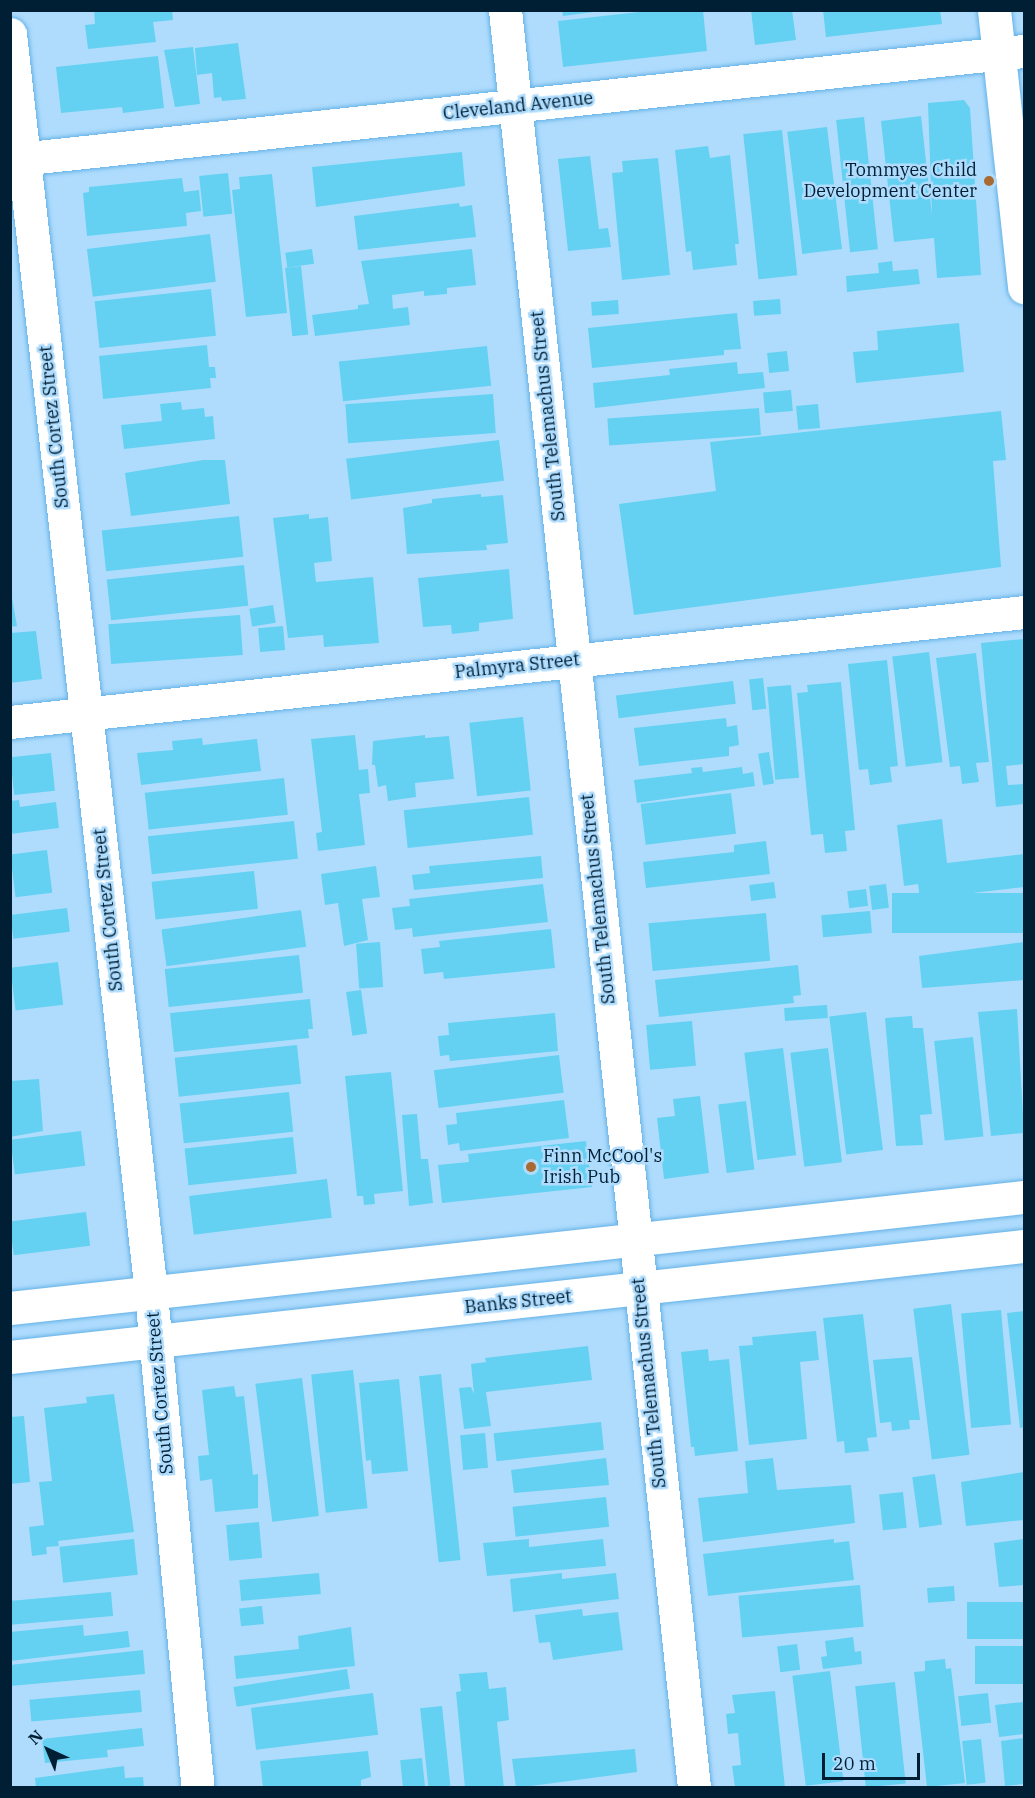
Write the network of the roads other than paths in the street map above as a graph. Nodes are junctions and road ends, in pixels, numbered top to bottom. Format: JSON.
{"nodes":[{"id":1,"x":505,"y":10,"type":"edge"},
{"id":2,"x":994,"y":10,"type":"edge"},
{"id":3,"x":10,"y":34,"type":"edge"},
{"id":4,"x":1012,"y":52,"type":"edge"},
{"id":5,"x":515,"y":106,"type":"junction"},
{"id":6,"x":17,"y":159,"type":"edge"},
{"id":7,"x":1024,"y":287,"type":"edge"},
{"id":8,"x":1024,"y":612,"type":"edge"},
{"id":9,"x":573,"y":660,"type":"junction"},
{"id":10,"x":86,"y":713,"type":"junction"},
{"id":11,"x":10,"y":722,"type":"edge"},
{"id":12,"x":1024,"y":1197,"type":"edge"},
{"id":13,"x":633,"y":1240,"type":"junction"},
{"id":14,"x":1024,"y":1246,"type":"edge"},
{"id":15,"x":638,"y":1288,"type":"junction"},
{"id":16,"x":151,"y":1294,"type":"junction"},
{"id":17,"x":10,"y":1308,"type":"edge"},
{"id":18,"x":154,"y":1342,"type":"junction"},
{"id":19,"x":10,"y":1358,"type":"edge"},
{"id":20,"x":198,"y":1788,"type":"edge"},
{"id":21,"x":694,"y":1788,"type":"edge"}],
"edges":[{"from":1,"to":5,"type":"street","name":"South Telemachus Street"},
{"from":2,"to":4,"type":"street"},
{"from":3,"to":6,"type":"street","name":"South Cortez Street"},
{"from":4,"to":5,"type":"street","name":"Cleveland Avenue"},
{"from":4,"to":7,"type":"street"},
{"from":5,"to":6,"type":"street","name":"Cleveland Avenue"},
{"from":5,"to":9,"type":"street","name":"South Telemachus Street"},
{"from":6,"to":10,"type":"street","name":"South Cortez Street"},
{"from":8,"to":9,"type":"street","name":"Palmyra Street"},
{"from":9,"to":10,"type":"street","name":"Palmyra Street"},
{"from":9,"to":13,"type":"street","name":"South Telemachus Street"},
{"from":10,"to":11,"type":"street","name":"Palmyra Street"},
{"from":10,"to":16,"type":"street","name":"South Cortez Street"},
{"from":12,"to":13,"type":"street"},
{"from":13,"to":15,"type":"street","name":"South Telemachus Street"},
{"from":13,"to":16,"type":"street"},
{"from":14,"to":15,"type":"street","name":"Banks Street"},
{"from":15,"to":18,"type":"street","name":"Banks Street"},
{"from":15,"to":21,"type":"street","name":"South Telemachus Street"},
{"from":16,"to":17,"type":"street"},
{"from":16,"to":18,"type":"street","name":"South Cortez Street"},
{"from":18,"to":19,"type":"street","name":"Banks Street"},
{"from":18,"to":20,"type":"street","name":"South Cortez Street"}]}
